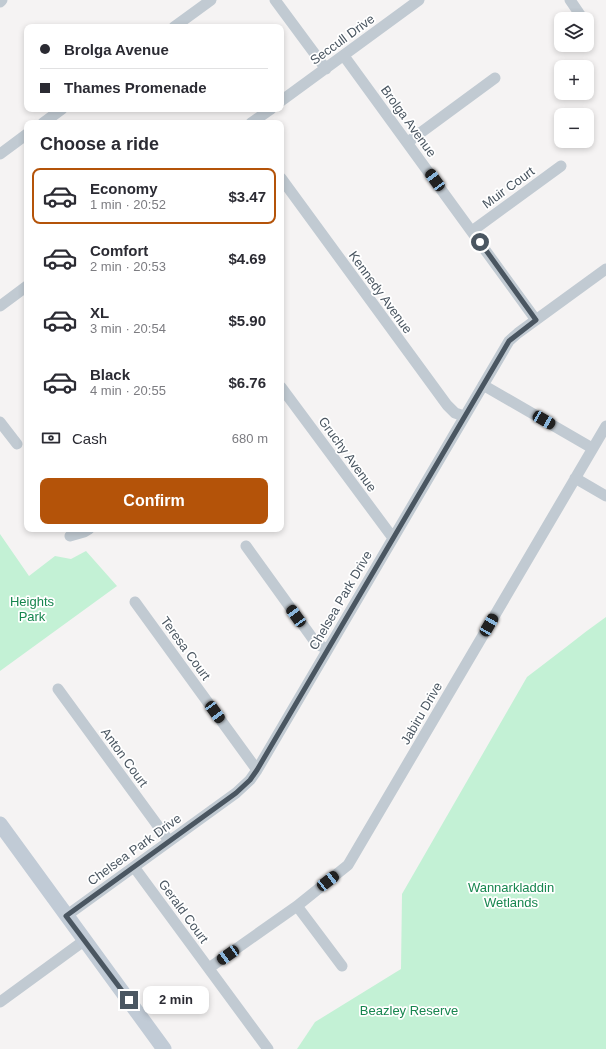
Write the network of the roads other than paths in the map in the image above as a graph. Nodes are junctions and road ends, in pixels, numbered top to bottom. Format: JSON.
{"nodes":[{"id":1,"x":211,"y":0,"type":"edge"},
{"id":2,"x":275,"y":0,"type":"edge"},
{"id":3,"x":419,"y":0,"type":"edge"},
{"id":4,"x":570,"y":0,"type":"edge"},
{"id":5,"x":578,"y":12,"type":"edge"},
{"id":6,"x":178,"y":24,"type":"edge"},
{"id":7,"x":344,"y":56,"type":"junction"},
{"id":8,"x":326,"y":69,"type":"junction"},
{"id":9,"x":495,"y":78,"type":"dead end"},
{"id":10,"x":284,"y":99,"type":"edge"},
{"id":11,"x":58,"y":112,"type":"edge"},
{"id":12,"x":267,"y":112,"type":"edge"},
{"id":13,"x":47,"y":120,"type":"edge"},
{"id":14,"x":256,"y":120,"type":"edge"},
{"id":15,"x":24,"y":136,"type":"edge"},
{"id":16,"x":408,"y":142,"type":"junction"},
{"id":17,"x":0,"y":154,"type":"edge"},
{"id":18,"x":561,"y":166,"type":"dead end"},
{"id":19,"x":284,"y":182,"type":"edge"},
{"id":20,"x":472,"y":231,"type":"junction"},
{"id":21,"x":606,"y":269,"type":"edge"},
{"id":22,"x":24,"y":288,"type":"edge"},
{"id":23,"x":0,"y":306,"type":"edge"},
{"id":24,"x":536,"y":320,"type":"junction"},
{"id":25,"x":483,"y":385,"type":"junction"},
{"id":26,"x":284,"y":391,"type":"edge"},
{"id":27,"x":464,"y":416,"type":"junction"},
{"id":28,"x":0,"y":422,"type":"edge"},
{"id":29,"x":606,"y":426,"type":"edge"},
{"id":30,"x":17,"y":444,"type":"dead end"},
{"id":31,"x":592,"y":448,"type":"junction"},
{"id":32,"x":575,"y":478,"type":"junction"},
{"id":33,"x":606,"y":496,"type":"edge"},
{"id":34,"x":84,"y":532,"type":"edge"},
{"id":35,"x":70,"y":536,"type":"dead end"},
{"id":36,"x":392,"y":538,"type":"junction"},
{"id":37,"x":246,"y":546,"type":"dead end"},
{"id":38,"x":135,"y":602,"type":"dead end"},
{"id":39,"x":328,"y":649,"type":"junction"},
{"id":40,"x":58,"y":689,"type":"dead end"},
{"id":41,"x":257,"y":770,"type":"junction"},
{"id":42,"x":0,"y":824,"type":"edge"},
{"id":43,"x":169,"y":841,"type":"junction"},
{"id":44,"x":134,"y":867,"type":"junction"},
{"id":45,"x":297,"y":906,"type":"junction"},
{"id":46,"x":66,"y":916,"type":"junction"},
{"id":47,"x":85,"y":940,"type":"junction"},
{"id":48,"x":342,"y":966,"type":"dead end"},
{"id":49,"x":209,"y":968,"type":"junction"},
{"id":50,"x":0,"y":1002,"type":"edge"},
{"id":51,"x":164,"y":1049,"type":"edge"},
{"id":52,"x":268,"y":1049,"type":"edge"}],
"edges":[{"from":1,"to":6,"type":"street"},
{"from":2,"to":8,"type":"street"},
{"from":3,"to":7,"type":"street","name":"Seccull Drive"},
{"from":4,"to":5,"type":"street"},
{"from":7,"to":8,"type":"street","name":"Seccull Drive"},
{"from":7,"to":16,"type":"street","name":"Brolga Avenue"},
{"from":8,"to":10,"type":"street","name":"Seccull Drive"},
{"from":9,"to":16,"type":"street"},
{"from":11,"to":13,"type":"street"},
{"from":12,"to":14,"type":"street"},
{"from":15,"to":17,"type":"street"},
{"from":16,"to":20,"type":"street","name":"Brolga Avenue"},
{"from":18,"to":20,"type":"street","name":"Muir Court"},
{"from":19,"to":27,"type":"street","name":"Kennedy Avenue"},
{"from":20,"to":24,"type":"street","name":"Brolga Avenue"},
{"from":21,"to":24,"type":"street","name":"Chelsea Park Drive"},
{"from":22,"to":23,"type":"street"},
{"from":24,"to":25,"type":"street","name":"Chelsea Park Drive"},
{"from":25,"to":27,"type":"street","name":"Chelsea Park Drive"},
{"from":25,"to":31,"type":"street"},
{"from":26,"to":36,"type":"street","name":"Gruchy Avenue"},
{"from":27,"to":36,"type":"street","name":"Chelsea Park Drive"},
{"from":28,"to":30,"type":"street"},
{"from":29,"to":31,"type":"street","name":"Jabiru Drive"},
{"from":31,"to":32,"type":"street","name":"Jabiru Drive"},
{"from":32,"to":33,"type":"street"},
{"from":32,"to":45,"type":"street","name":"Jabiru Drive"},
{"from":34,"to":35,"type":"street"},
{"from":36,"to":39,"type":"street","name":"Chelsea Park Drive"},
{"from":37,"to":39,"type":"street"},
{"from":38,"to":41,"type":"street","name":"Teresa Court"},
{"from":39,"to":41,"type":"street","name":"Chelsea Park Drive"},
{"from":40,"to":43,"type":"street","name":"Anton Court"},
{"from":41,"to":43,"type":"street","name":"Chelsea Park Drive"},
{"from":42,"to":46,"type":"main road"},
{"from":43,"to":44,"type":"street","name":"Chelsea Park Drive"},
{"from":44,"to":46,"type":"street","name":"Chelsea Park Drive"},
{"from":44,"to":49,"type":"street","name":"Gerald Court"},
{"from":45,"to":48,"type":"street"},
{"from":45,"to":49,"type":"street","name":"Jabiru Drive"},
{"from":46,"to":47,"type":"main road"},
{"from":47,"to":50,"type":"street"},
{"from":47,"to":51,"type":"main road"},
{"from":49,"to":52,"type":"street","name":"Gerald Court"}]}
